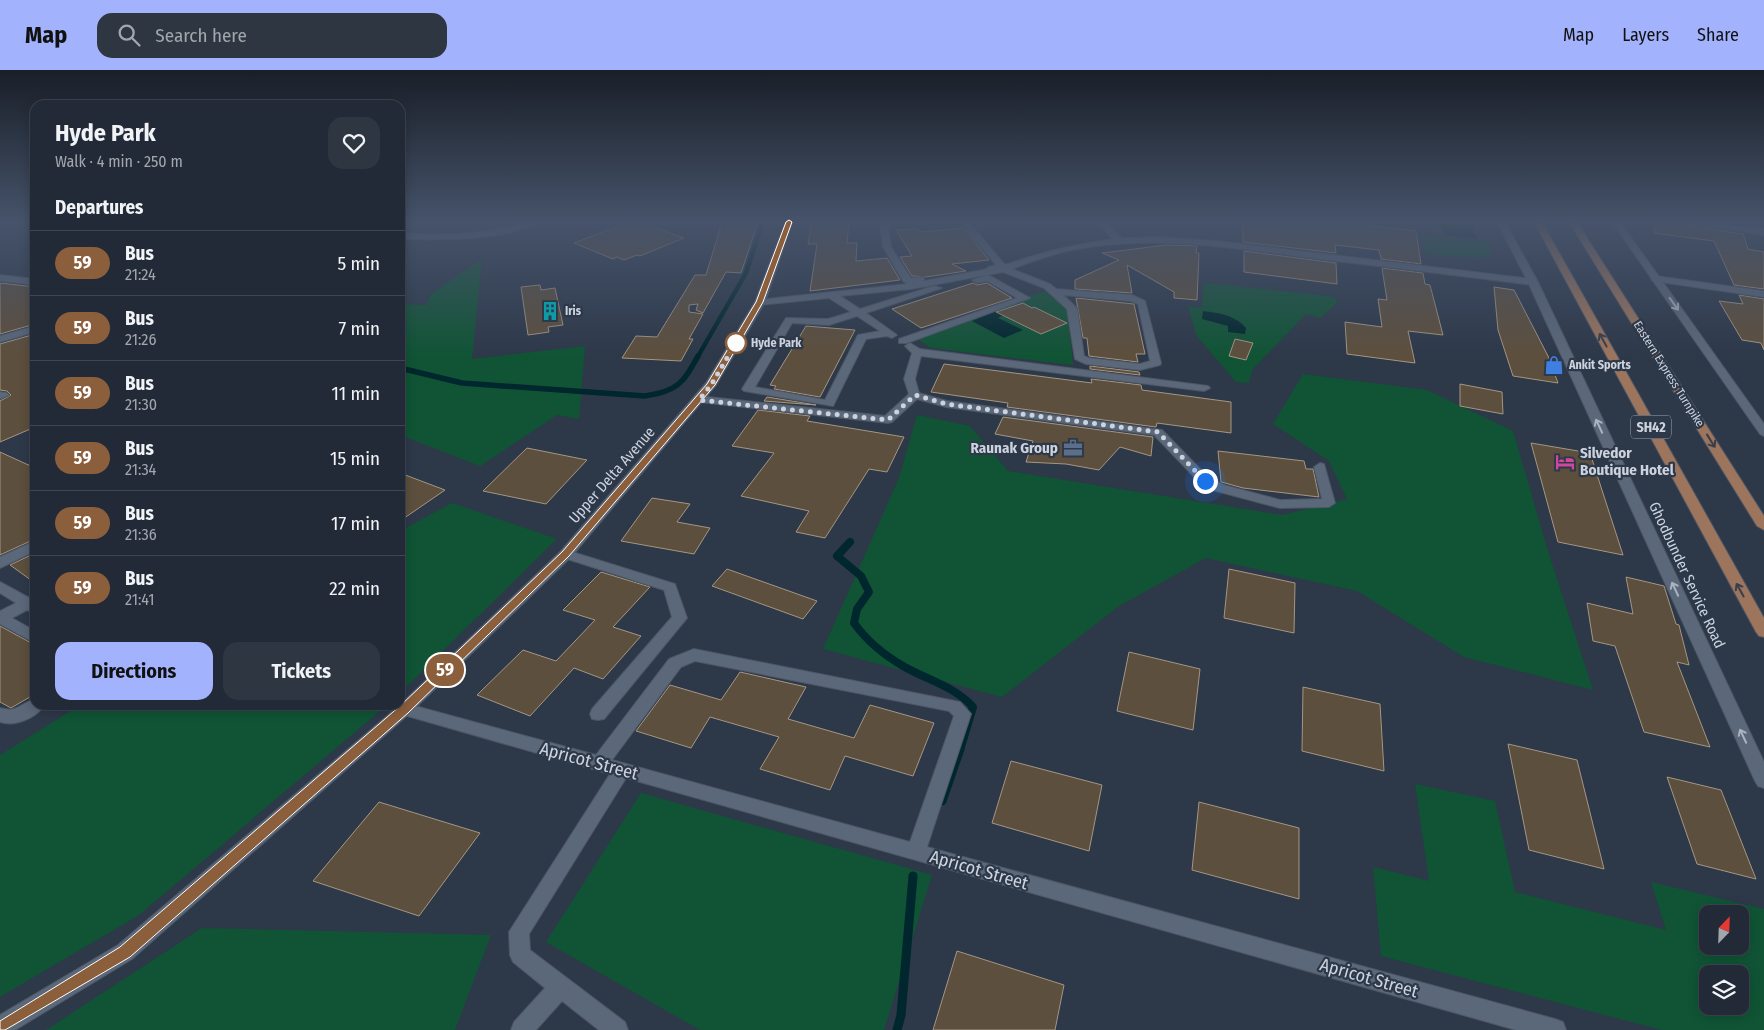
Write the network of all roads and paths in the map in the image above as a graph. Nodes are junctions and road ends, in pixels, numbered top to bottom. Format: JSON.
{"nodes":[{"id":1,"x":773,"y":267,"type":"edge"},
{"id":2,"x":899,"y":267,"type":"edge"},
{"id":3,"x":1002,"y":267,"type":"edge"},
{"id":4,"x":1010,"y":267,"type":"edge"},
{"id":5,"x":1407,"y":267,"type":"edge"},
{"id":6,"x":1525,"y":267,"type":"edge"},
{"id":7,"x":1563,"y":267,"type":"edge"},
{"id":8,"x":1601,"y":267,"type":"edge"},
{"id":9,"x":1647,"y":267,"type":"edge"},
{"id":10,"x":1004,"y":269,"type":"junction"},
{"id":11,"x":0,"y":274,"type":"edge"},
{"id":12,"x":30,"y":277,"type":"edge"},
{"id":13,"x":0,"y":278,"type":"edge"},
{"id":14,"x":1656,"y":279,"type":"junction"},
{"id":15,"x":30,"y":281,"type":"edge"},
{"id":16,"x":1533,"y":282,"type":"junction"},
{"id":17,"x":1056,"y":292,"type":"junction"},
{"id":18,"x":830,"y":294,"type":"junction"},
{"id":19,"x":1764,"y":294,"type":"edge"},
{"id":20,"x":760,"y":302,"type":"junction"},
{"id":21,"x":858,"y":313,"type":"junction"},
{"id":22,"x":30,"y":330,"type":"edge"},
{"id":23,"x":890,"y":334,"type":"junction"},
{"id":24,"x":0,"y":338,"type":"edge"},
{"id":25,"x":903,"y":340,"type":"junction"},
{"id":26,"x":917,"y":352,"type":"junction"},
{"id":27,"x":1204,"y":388,"type":"dead end"},
{"id":28,"x":915,"y":395,"type":"junction"},
{"id":29,"x":699,"y":400,"type":"junction"},
{"id":30,"x":1764,"y":432,"type":"edge"},
{"id":31,"x":1320,"y":467,"type":"dead end"},
{"id":32,"x":1764,"y":526,"type":"edge"},
{"id":33,"x":30,"y":548,"type":"edge"},
{"id":34,"x":566,"y":554,"type":"junction"},
{"id":35,"x":0,"y":563,"type":"edge"},
{"id":36,"x":0,"y":587,"type":"edge"},
{"id":37,"x":30,"y":605,"type":"edge"},
{"id":38,"x":30,"y":606,"type":"edge"},
{"id":39,"x":0,"y":618,"type":"edge"},
{"id":40,"x":1764,"y":632,"type":"edge"},
{"id":41,"x":30,"y":635,"type":"edge"},
{"id":42,"x":405,"y":708,"type":"edge"},
{"id":43,"x":30,"y":709,"type":"edge"},
{"id":44,"x":405,"y":709,"type":"edge"},
{"id":45,"x":403,"y":710,"type":"edge"},
{"id":46,"x":0,"y":714,"type":"edge"},
{"id":47,"x":598,"y":714,"type":"dead end"},
{"id":48,"x":599,"y":764,"type":"junction"},
{"id":49,"x":622,"y":770,"type":"junction"},
{"id":50,"x":1764,"y":780,"type":"edge"},
{"id":51,"x":916,"y":852,"type":"junction"},
{"id":52,"x":561,"y":986,"type":"junction"},
{"id":53,"x":0,"y":1027,"type":"edge"},
{"id":54,"x":522,"y":1030,"type":"edge"},
{"id":55,"x":617,"y":1030,"type":"edge"},
{"id":56,"x":1554,"y":1030,"type":"edge"}],
"edges":[{"from":1,"to":20,"type":"street","name":"Upper Delta Avenue"},
{"from":2,"to":3,"type":"street"},
{"from":4,"to":10,"type":"street"},
{"from":5,"to":16,"type":"street"},
{"from":6,"to":16,"type":"street","name":"Ghodbunder Service Road"},
{"from":40,"to":7,"type":"main road","number":"SH42","one_way":true},
{"from":8,"to":32,"type":"main road","name":"Eastern Express Turnpike","number":"SH42","one_way":true},
{"from":9,"to":14,"type":"street"},
{"from":10,"to":17,"type":"street"},
{"from":10,"to":18,"type":"street"},
{"from":11,"to":12,"type":"street"},
{"from":13,"to":15,"type":"street"},
{"from":14,"to":19,"type":"street"},
{"from":14,"to":30,"type":"street","one_way":true},
{"from":50,"to":16,"type":"street","name":"Ghodbunder Service Road","one_way":true},
{"from":17,"to":17,"type":"street"},
{"from":18,"to":20,"type":"street"},
{"from":18,"to":21,"type":"street"},
{"from":20,"to":29,"type":"street","name":"Upper Delta Avenue"},
{"from":21,"to":23,"type":"street"},
{"from":21,"to":23,"type":"street"},
{"from":21,"to":25,"type":"street"},
{"from":22,"to":24,"type":"street"},
{"from":23,"to":25,"type":"street"},
{"from":25,"to":26,"type":"street"},
{"from":26,"to":27,"type":"street"},
{"from":26,"to":28,"type":"street"},
{"from":28,"to":29,"type":"street"},
{"from":28,"to":31,"type":"street"},
{"from":29,"to":34,"type":"street","name":"Upper Delta Avenue"},
{"from":33,"to":35,"type":"street"},
{"from":34,"to":42,"type":"street","name":"Upper Delta Avenue"},
{"from":34,"to":47,"type":"street"},
{"from":36,"to":37,"type":"street"},
{"from":38,"to":39,"type":"street"},
{"from":39,"to":41,"type":"street"},
{"from":43,"to":46,"type":"street"},
{"from":44,"to":48,"type":"street","name":"Apricot Street"},
{"from":45,"to":53,"type":"street","name":"Upper Delta Avenue"},
{"from":48,"to":49,"type":"street","name":"Apricot Street"},
{"from":48,"to":51,"type":"street"},
{"from":49,"to":51,"type":"street","name":"Apricot Street"},
{"from":49,"to":52,"type":"street"},
{"from":51,"to":56,"type":"street","name":"Apricot Street"},
{"from":52,"to":54,"type":"street"},
{"from":52,"to":55,"type":"street"}]}
